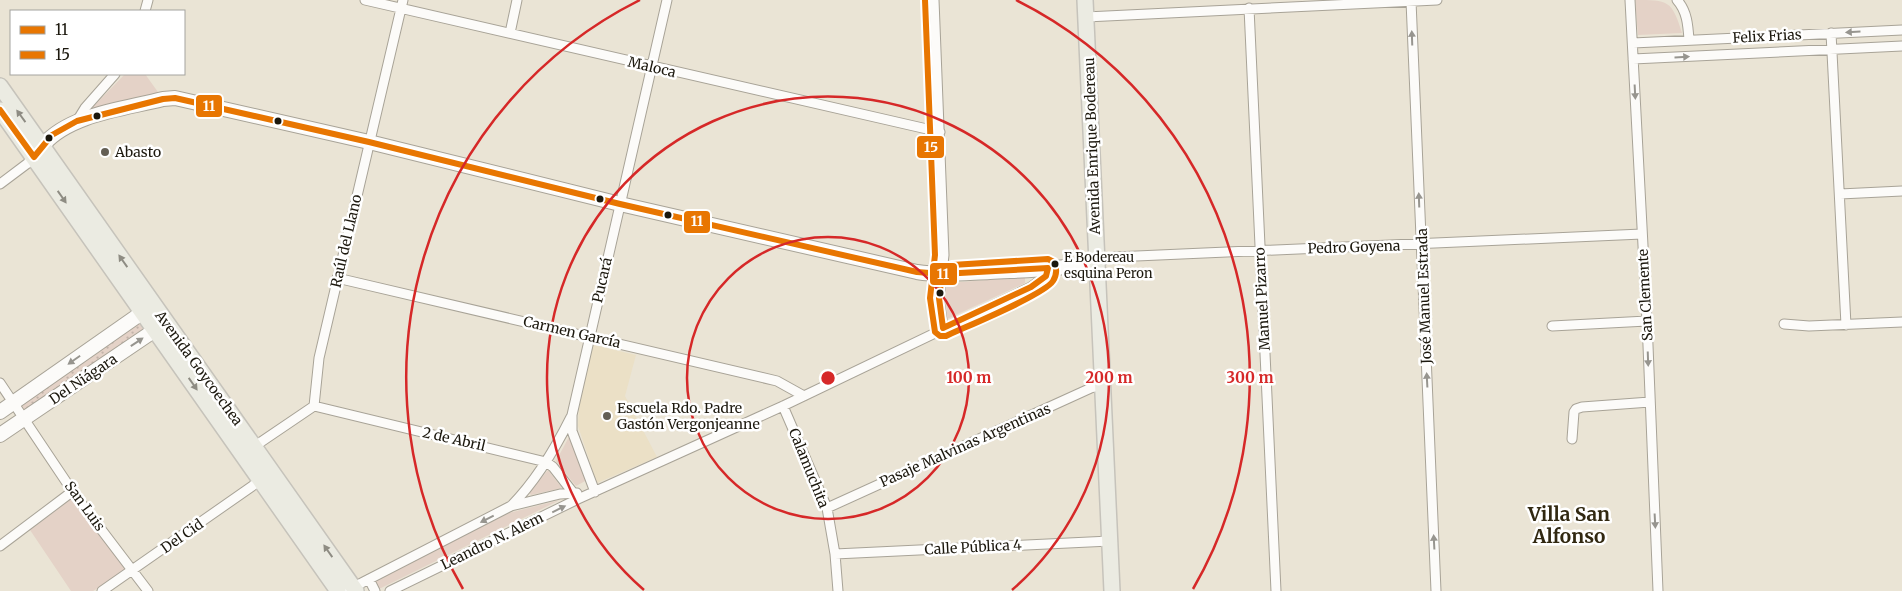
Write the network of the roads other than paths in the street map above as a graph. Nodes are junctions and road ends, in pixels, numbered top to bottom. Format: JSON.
{"nodes":[{"id":1,"x":365,"y":0,"type":"edge"},
{"id":2,"x":517,"y":0,"type":"edge"},
{"id":3,"x":667,"y":0,"type":"edge"},
{"id":4,"x":934,"y":0,"type":"edge"},
{"id":5,"x":1085,"y":0,"type":"edge"},
{"id":6,"x":1437,"y":0,"type":"edge"},
{"id":7,"x":1630,"y":0,"type":"edge"},
{"id":8,"x":1411,"y":2,"type":"junction"},
{"id":9,"x":1681,"y":2,"type":"edge"},
{"id":10,"x":402,"y":4,"type":"edge"},
{"id":11,"x":1249,"y":8,"type":"junction"},
{"id":12,"x":1086,"y":17,"type":"junction"},
{"id":13,"x":1902,"y":30,"type":"edge"},
{"id":14,"x":510,"y":33,"type":"junction"},
{"id":15,"x":1832,"y":33,"type":"junction"},
{"id":16,"x":1690,"y":40,"type":"junction"},
{"id":17,"x":1633,"y":43,"type":"junction"},
{"id":18,"x":1902,"y":46,"type":"edge"},
{"id":19,"x":1832,"y":50,"type":"junction"},
{"id":20,"x":1633,"y":60,"type":"junction"},
{"id":21,"x":652,"y":67,"type":"junction"},
{"id":22,"x":114,"y":75,"type":"edge"},
{"id":23,"x":0,"y":86,"type":"edge"},
{"id":24,"x":0,"y":110,"type":"edge"},
{"id":25,"x":77,"y":121,"type":"junction"},
{"id":26,"x":940,"y":132,"type":"junction"},
{"id":27,"x":369,"y":142,"type":"junction"},
{"id":28,"x":38,"y":151,"type":"junction"},
{"id":29,"x":0,"y":184,"type":"edge"},
{"id":30,"x":1902,"y":191,"type":"edge"},
{"id":31,"x":1840,"y":194,"type":"junction"},
{"id":32,"x":620,"y":204,"type":"junction"},
{"id":33,"x":1642,"y":234,"type":"junction"},
{"id":34,"x":1421,"y":244,"type":"junction"},
{"id":35,"x":1260,"y":251,"type":"junction"},
{"id":36,"x":1097,"y":261,"type":"junction"},
{"id":37,"x":1048,"y":268,"type":"junction"},
{"id":38,"x":942,"y":274,"type":"junction"},
{"id":39,"x":337,"y":278,"type":"junction"},
{"id":40,"x":154,"y":317,"type":"junction"},
{"id":41,"x":1647,"y":321,"type":"junction"},
{"id":42,"x":1902,"y":322,"type":"edge"},
{"id":43,"x":1784,"y":324,"type":"dead end"},
{"id":44,"x":1846,"y":324,"type":"junction"},
{"id":45,"x":1552,"y":326,"type":"dead end"},
{"id":46,"x":943,"y":328,"type":"junction"},
{"id":47,"x":590,"y":336,"type":"junction"},
{"id":48,"x":0,"y":383,"type":"edge"},
{"id":49,"x":1103,"y":385,"type":"junction"},
{"id":50,"x":804,"y":396,"type":"junction"},
{"id":51,"x":13,"y":402,"type":"junction"},
{"id":52,"x":1650,"y":402,"type":"junction"},
{"id":53,"x":314,"y":406,"type":"junction"},
{"id":54,"x":783,"y":406,"type":"junction"},
{"id":55,"x":0,"y":412,"type":"edge"},
{"id":56,"x":572,"y":414,"type":"junction"},
{"id":57,"x":24,"y":418,"type":"junction"},
{"id":58,"x":0,"y":435,"type":"edge"},
{"id":59,"x":1572,"y":439,"type":"dead end"},
{"id":60,"x":255,"y":446,"type":"junction"},
{"id":61,"x":546,"y":462,"type":"junction"},
{"id":62,"x":261,"y":480,"type":"junction"},
{"id":63,"x":73,"y":491,"type":"junction"},
{"id":64,"x":594,"y":492,"type":"junction"},
{"id":65,"x":576,"y":496,"type":"junction"},
{"id":66,"x":511,"y":506,"type":"junction"},
{"id":67,"x":827,"y":508,"type":"junction"},
{"id":68,"x":1110,"y":541,"type":"junction"},
{"id":69,"x":0,"y":546,"type":"edge"},
{"id":70,"x":835,"y":554,"type":"junction"},
{"id":71,"x":132,"y":571,"type":"junction"},
{"id":72,"x":369,"y":579,"type":"junction"},
{"id":73,"x":352,"y":590,"type":"edge"},
{"id":74,"x":102,"y":591,"type":"edge"},
{"id":75,"x":148,"y":591,"type":"edge"},
{"id":76,"x":338,"y":591,"type":"edge"},
{"id":77,"x":375,"y":591,"type":"edge"},
{"id":78,"x":390,"y":591,"type":"edge"},
{"id":79,"x":838,"y":591,"type":"edge"},
{"id":80,"x":1112,"y":591,"type":"edge"},
{"id":81,"x":1276,"y":591,"type":"edge"},
{"id":82,"x":1436,"y":591,"type":"edge"},
{"id":83,"x":1658,"y":591,"type":"edge"}],
"edges":[{"from":1,"to":10,"type":"street","name":"Maloca"},
{"from":2,"to":14,"type":"street"},
{"from":3,"to":21,"type":"street","name":"Pucará"},
{"from":4,"to":26,"type":"street"},
{"from":5,"to":12,"type":"main road","name":"Avenida Enrique Bodereau"},
{"from":6,"to":8,"type":"street"},
{"from":7,"to":17,"type":"street","name":"San Clemente"},
{"from":8,"to":11,"type":"street"},
{"from":34,"to":8,"type":"street","name":"José Manuel Estrada","one_way":true},
{"from":9,"to":16,"type":"street"},
{"from":10,"to":14,"type":"street","name":"Maloca"},
{"from":10,"to":27,"type":"street","name":"Raúl del Llano"},
{"from":11,"to":12,"type":"street"},
{"from":11,"to":35,"type":"street","name":"Manuel Pizarro"},
{"from":12,"to":36,"type":"main road","name":"Avenida Enrique Bodereau"},
{"from":13,"to":15,"type":"street","name":"Felix Frias","one_way":true},
{"from":14,"to":21,"type":"street","name":"Maloca"},
{"from":15,"to":16,"type":"street","name":"Felix Frias"},
{"from":15,"to":19,"type":"street"},
{"from":16,"to":17,"type":"street","name":"Felix Frias"},
{"from":17,"to":20,"type":"street","name":"San Clemente"},
{"from":18,"to":19,"type":"street","name":"Felix Frias"},
{"from":20,"to":19,"type":"street","name":"Felix Frias","one_way":true},
{"from":19,"to":31,"type":"street"},
{"from":20,"to":33,"type":"street","name":"San Clemente","one_way":true},
{"from":21,"to":26,"type":"street","name":"Maloca"},
{"from":21,"to":32,"type":"street","name":"Pucará"},
{"from":22,"to":25,"type":"street"},
{"from":28,"to":23,"type":"main road","one_way":true},
{"from":24,"to":28,"type":"main road"},
{"from":25,"to":27,"type":"main road"},
{"from":25,"to":28,"type":"main road"},
{"from":26,"to":38,"type":"street"},
{"from":27,"to":32,"type":"main road"},
{"from":27,"to":39,"type":"street","name":"Raúl del Llano"},
{"from":28,"to":29,"type":"street"},
{"from":28,"to":40,"type":"main road","name":"Avenida Goycoechea"},
{"from":30,"to":31,"type":"street"},
{"from":31,"to":44,"type":"street"},
{"from":32,"to":38,"type":"main road"},
{"from":32,"to":47,"type":"street","name":"Pucará"},
{"from":33,"to":34,"type":"street","name":"Pedro Goyena"},
{"from":33,"to":41,"type":"street","name":"San Clemente"},
{"from":34,"to":35,"type":"street","name":"Pedro Goyena"},
{"from":82,"to":34,"type":"street","name":"José Manuel Estrada","one_way":true},
{"from":35,"to":36,"type":"street","name":"Pedro Goyena"},
{"from":35,"to":81,"type":"street","name":"Manuel Pizarro"},
{"from":36,"to":37,"type":"main road"},
{"from":36,"to":49,"type":"main road","name":"Avenida Enrique Bodereau"},
{"from":37,"to":38,"type":"main road"},
{"from":37,"to":46,"type":"street","name":"Leandro N. Alem"},
{"from":38,"to":46,"type":"street"},
{"from":39,"to":47,"type":"street","name":"Carmen García"},
{"from":39,"to":53,"type":"street","name":"Raúl del Llano"},
{"from":40,"to":51,"type":"main road","name":"Del Niágara","one_way":true},
{"from":57,"to":40,"type":"main road","name":"Del Niágara","one_way":true},
{"from":40,"to":60,"type":"main road","name":"Avenida Goycoechea"},
{"from":40,"to":62,"type":"main road","name":"Avenida Goycoechea","one_way":true},
{"from":41,"to":45,"type":"street"},
{"from":41,"to":52,"type":"street","name":"San Clemente","one_way":true},
{"from":42,"to":44,"type":"street"},
{"from":43,"to":44,"type":"street"},
{"from":46,"to":50,"type":"street","name":"Leandro N. Alem"},
{"from":47,"to":50,"type":"street","name":"Carmen García"},
{"from":47,"to":56,"type":"street","name":"Pucará"},
{"from":48,"to":51,"type":"street"},
{"from":49,"to":67,"type":"street","name":"Pasaje Malvinas Argentinas"},
{"from":49,"to":68,"type":"main road","name":"Avenida Enrique Bodereau"},
{"from":50,"to":54,"type":"street","name":"Leandro N. Alem"},
{"from":51,"to":55,"type":"main road","name":"Del Niágara"},
{"from":51,"to":57,"type":"street","name":"San Luis"},
{"from":52,"to":59,"type":"street"},
{"from":52,"to":83,"type":"street","name":"San Clemente","one_way":true},
{"from":53,"to":60,"type":"street"},
{"from":53,"to":61,"type":"street","name":"2 de Abril"},
{"from":54,"to":64,"type":"street","name":"Leandro N. Alem"},
{"from":54,"to":67,"type":"street","name":"Calamuchita"},
{"from":56,"to":61,"type":"street","name":"Leandro N. Alem"},
{"from":56,"to":64,"type":"street","name":"Pucará"},
{"from":57,"to":58,"type":"main road","name":"Del Niágara"},
{"from":57,"to":63,"type":"street","name":"San Luis"},
{"from":73,"to":60,"type":"main road","name":"Avenida Goycoechea","one_way":true},
{"from":61,"to":65,"type":"street"},
{"from":61,"to":66,"type":"street","name":"Leandro N. Alem"},
{"from":62,"to":71,"type":"street","name":"Del Cid"},
{"from":62,"to":76,"type":"main road","name":"Avenida Goycoechea"},
{"from":63,"to":69,"type":"street"},
{"from":63,"to":71,"type":"street","name":"San Luis"},
{"from":64,"to":65,"type":"street","name":"Leandro N. Alem"},
{"from":65,"to":66,"type":"street","name":"Leandro N. Alem"},
{"from":78,"to":65,"type":"street","name":"Leandro N. Alem","one_way":true},
{"from":66,"to":72,"type":"street","name":"Leandro N. Alem","one_way":true},
{"from":67,"to":70,"type":"street","name":"Calamuchita"},
{"from":68,"to":70,"type":"street","name":"Calle Pública 4"},
{"from":68,"to":80,"type":"main road","name":"Avenida Enrique Bodereau"},
{"from":70,"to":79,"type":"street","name":"Calamuchita"},
{"from":71,"to":74,"type":"street","name":"Del Cid"},
{"from":71,"to":75,"type":"street","name":"San Luis"},
{"from":72,"to":73,"type":"street","name":"Leandro N. Alem"},
{"from":72,"to":77,"type":"street"}]}
